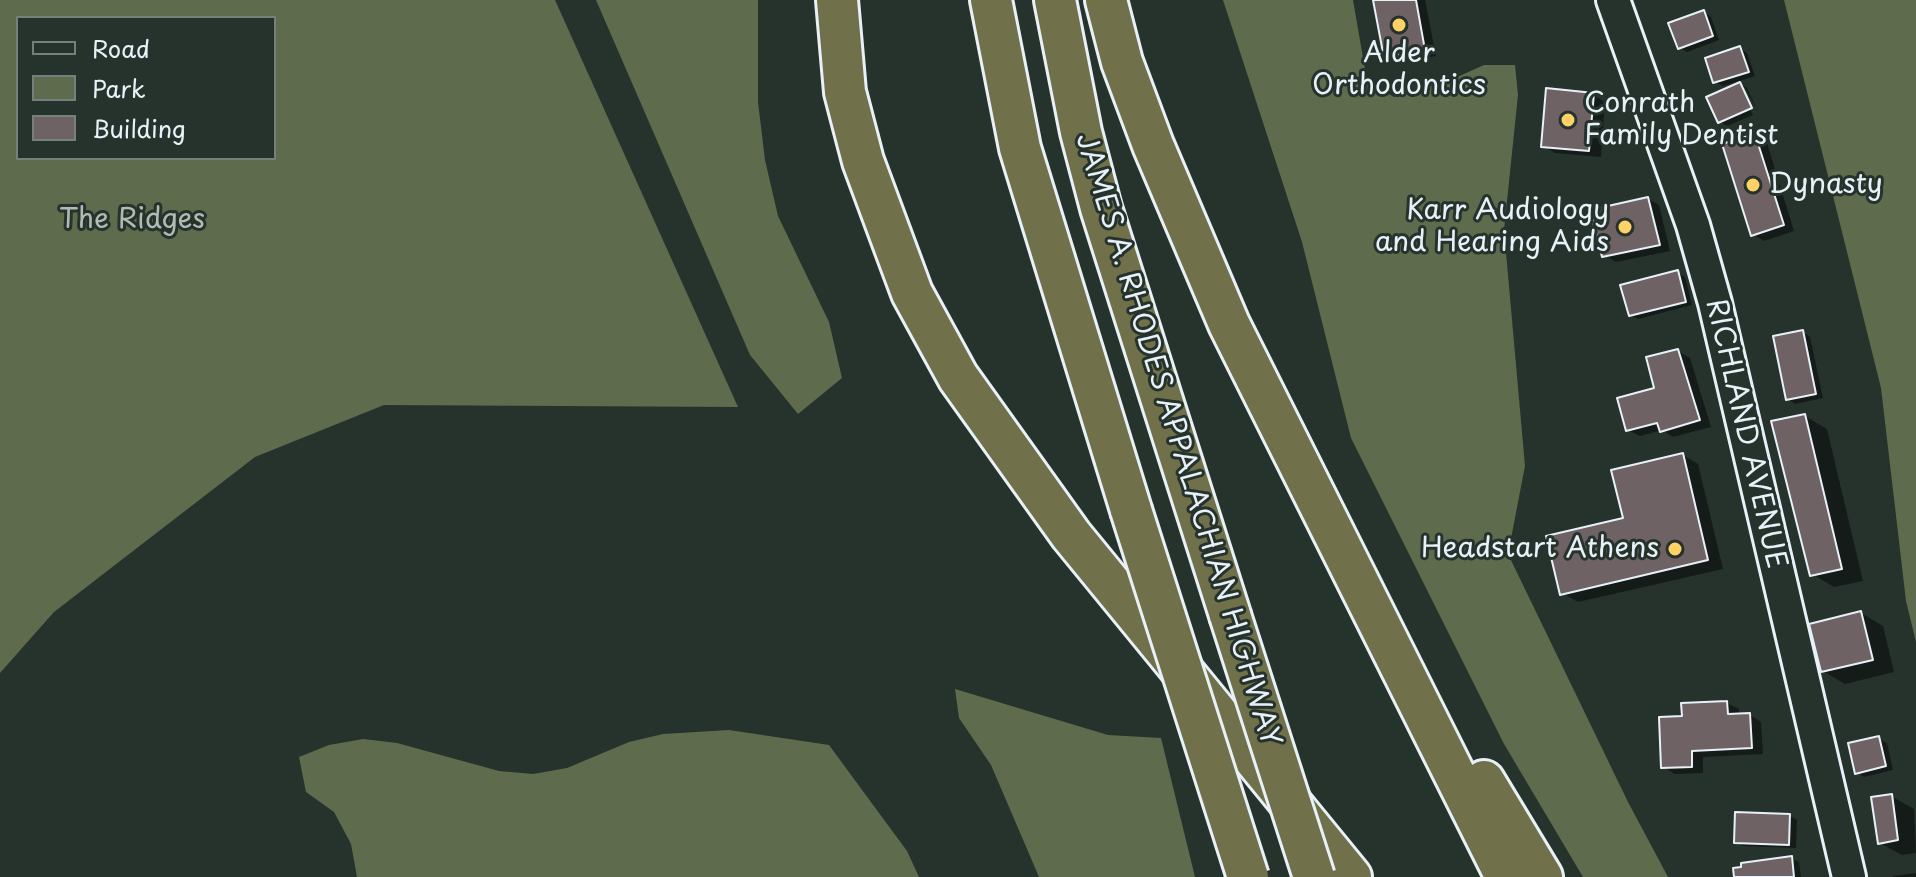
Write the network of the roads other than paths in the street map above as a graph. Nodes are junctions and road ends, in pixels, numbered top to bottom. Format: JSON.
{"nodes":[{"id":1,"x":837,"y":0,"type":"edge"},
{"id":2,"x":991,"y":0,"type":"edge"},
{"id":3,"x":1055,"y":0,"type":"edge"},
{"id":4,"x":1106,"y":0,"type":"edge"},
{"id":5,"x":1613,"y":0,"type":"edge"},
{"id":6,"x":1319,"y":507,"type":"junction"},
{"id":7,"x":1248,"y":877,"type":"edge"},
{"id":8,"x":1314,"y":877,"type":"edge"},
{"id":9,"x":1351,"y":877,"type":"edge"},
{"id":10,"x":1506,"y":877,"type":"edge"},
{"id":11,"x":1542,"y":877,"type":"edge"},
{"id":12,"x":1849,"y":877,"type":"edge"}],
"edges":[{"from":1,"to":9,"type":"highway"},
{"from":2,"to":7,"type":"highway","bridge":true},
{"from":3,"to":8,"type":"highway","name":"JAMES A. RHODES APPALACHIAN HIGHWAY","bridge":true},
{"from":4,"to":6,"type":"highway"},
{"from":5,"to":12,"type":"main road","name":"RICHLAND AVENUE"},
{"from":6,"to":10,"type":"highway"},
{"from":6,"to":11,"type":"highway"}]}
